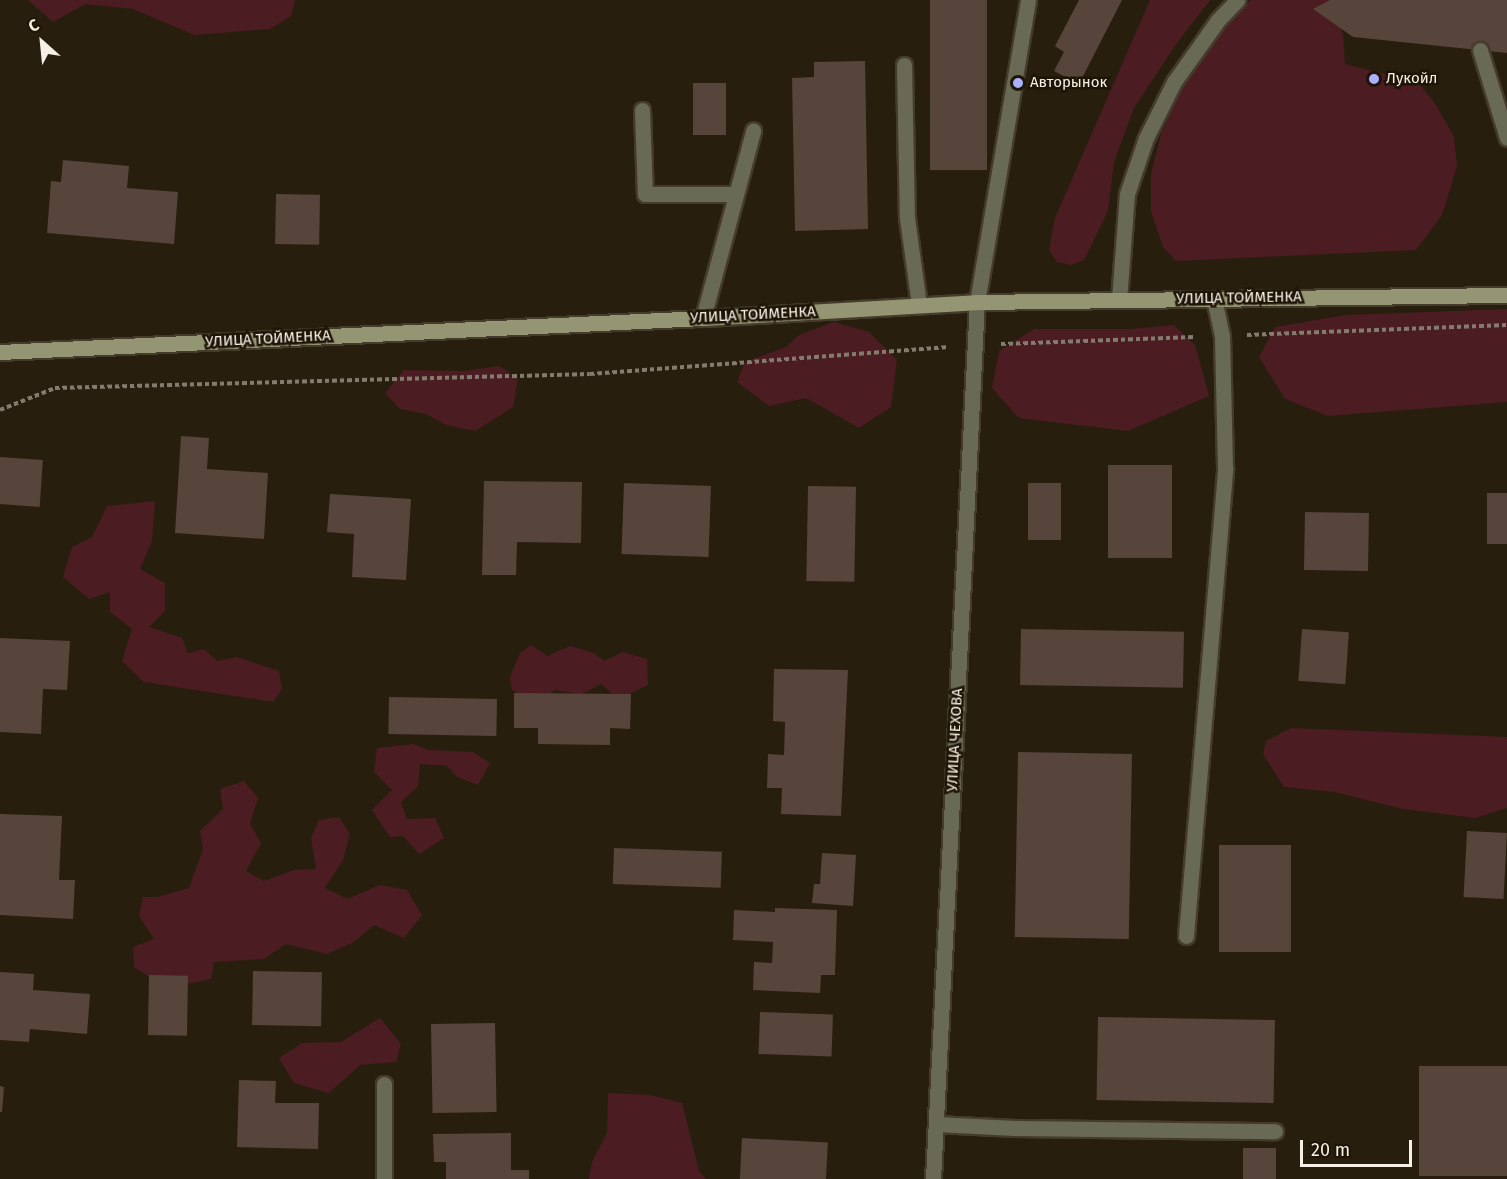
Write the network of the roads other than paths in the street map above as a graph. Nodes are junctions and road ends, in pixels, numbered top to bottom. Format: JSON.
{"nodes":[{"id":1,"x":1028,"y":0,"type":"edge"},
{"id":2,"x":1237,"y":0,"type":"edge"},
{"id":3,"x":1479,"y":51,"type":"dead end"},
{"id":4,"x":904,"y":65,"type":"dead end"},
{"id":5,"x":642,"y":110,"type":"dead end"},
{"id":6,"x":753,"y":131,"type":"dead end"},
{"id":7,"x":1507,"y":138,"type":"edge"},
{"id":8,"x":736,"y":194,"type":"junction"},
{"id":9,"x":1507,"y":295,"type":"edge"},
{"id":10,"x":1214,"y":299,"type":"junction"},
{"id":11,"x":1119,"y":300,"type":"junction"},
{"id":12,"x":977,"y":302,"type":"junction"},
{"id":13,"x":919,"y":305,"type":"junction"},
{"id":14,"x":703,"y":318,"type":"junction"},
{"id":15,"x":0,"y":352,"type":"edge"},
{"id":16,"x":1186,"y":936,"type":"dead end"},
{"id":17,"x":384,"y":1084,"type":"dead end"},
{"id":18,"x":936,"y":1124,"type":"junction"},
{"id":19,"x":1275,"y":1131,"type":"dead end"},
{"id":20,"x":384,"y":1179,"type":"edge"},
{"id":21,"x":933,"y":1179,"type":"edge"}],
"edges":[{"from":1,"to":12,"type":"street","name":"УЛИЦА ЧЕХОВА"},
{"from":2,"to":11,"type":"street"},
{"from":3,"to":7,"type":"street"},
{"from":4,"to":13,"type":"street"},
{"from":5,"to":8,"type":"street"},
{"from":6,"to":8,"type":"street"},
{"from":8,"to":14,"type":"street"},
{"from":9,"to":10,"type":"street","name":"УЛИЦА ТОЙМЕНКА"},
{"from":10,"to":11,"type":"street","name":"УЛИЦА ТОЙМЕНКА"},
{"from":10,"to":16,"type":"street"},
{"from":11,"to":12,"type":"street","name":"УЛИЦА ТОЙМЕНКА"},
{"from":12,"to":13,"type":"street","name":"УЛИЦА ТОЙМЕНКА"},
{"from":12,"to":18,"type":"street","name":"УЛИЦА ЧЕХОВА"},
{"from":13,"to":14,"type":"street","name":"УЛИЦА ТОЙМЕНКА"},
{"from":14,"to":15,"type":"street","name":"УЛИЦА ТОЙМЕНКА"},
{"from":17,"to":20,"type":"street"},
{"from":18,"to":19,"type":"street"},
{"from":18,"to":21,"type":"street","name":"УЛИЦА ЧЕХОВА"}]}
